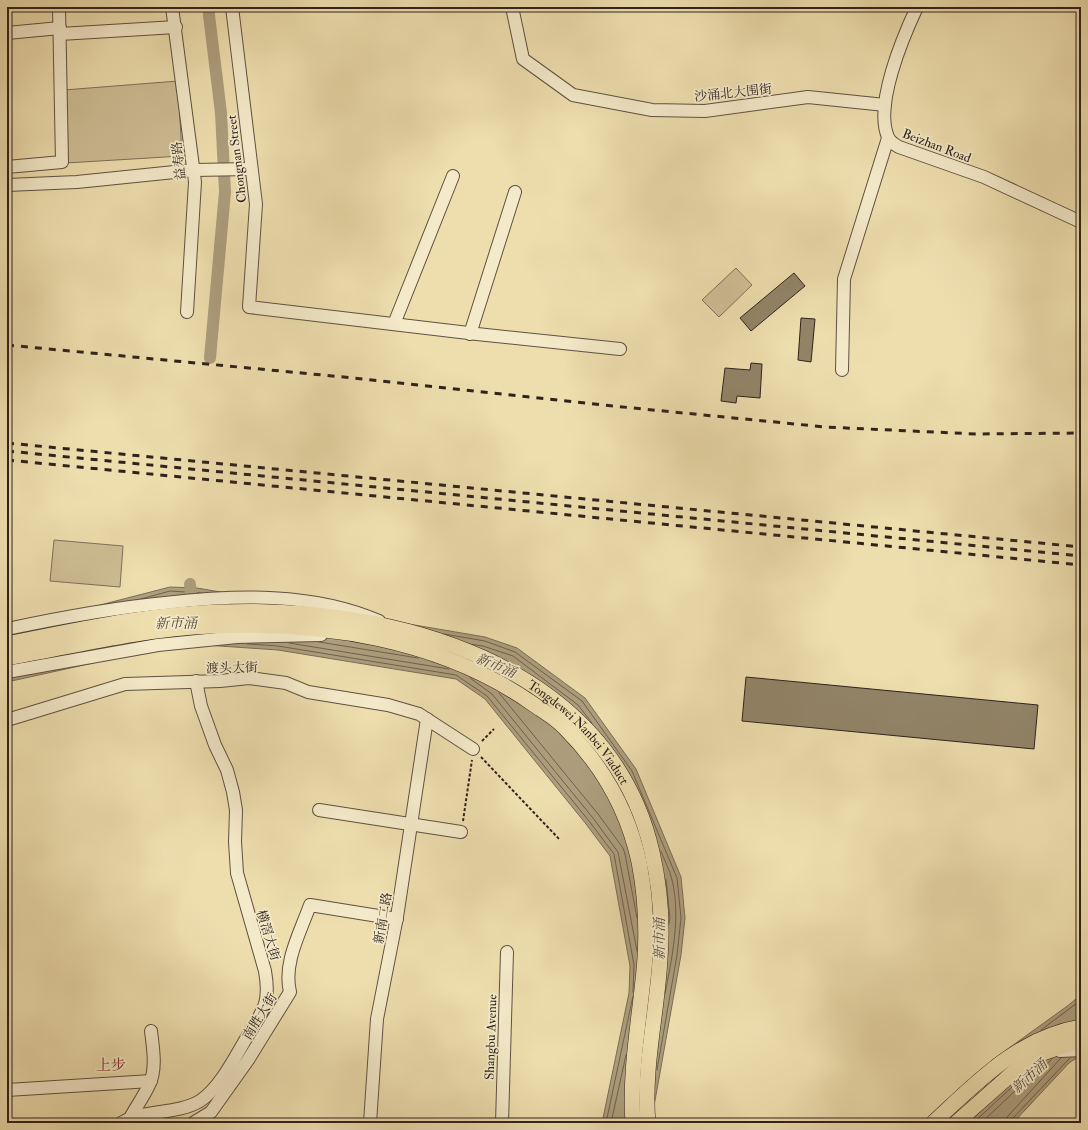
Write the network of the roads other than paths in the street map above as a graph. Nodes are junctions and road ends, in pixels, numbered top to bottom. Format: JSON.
{"nodes":[{"id":1,"x":59,"y":7,"type":"edge"},
{"id":2,"x":172,"y":7,"type":"edge"},
{"id":3,"x":232,"y":7,"type":"edge"},
{"id":4,"x":512,"y":7,"type":"edge"},
{"id":5,"x":917,"y":7,"type":"edge"},
{"id":6,"x":176,"y":27,"type":"junction"},
{"id":7,"x":60,"y":31,"type":"junction"},
{"id":8,"x":7,"y":33,"type":"edge"},
{"id":9,"x":885,"y":105,"type":"junction"},
{"id":10,"x":888,"y":138,"type":"junction"},
{"id":11,"x":7,"y":167,"type":"edge"},
{"id":12,"x":251,"y":168,"type":"junction"},
{"id":13,"x":194,"y":170,"type":"junction"},
{"id":14,"x":453,"y":176,"type":"dead end"},
{"id":15,"x":7,"y":185,"type":"edge"},
{"id":16,"x":515,"y":192,"type":"dead end"},
{"id":17,"x":1081,"y":222,"type":"edge"},
{"id":18,"x":186,"y":312,"type":"dead end"},
{"id":19,"x":394,"y":324,"type":"junction"},
{"id":20,"x":470,"y":334,"type":"junction"},
{"id":21,"x":620,"y":349,"type":"dead end"},
{"id":22,"x":842,"y":370,"type":"dead end"},
{"id":23,"x":7,"y":629,"type":"edge"},
{"id":24,"x":401,"y":630,"type":"junction"},
{"id":25,"x":360,"y":635,"type":"junction"},
{"id":26,"x":7,"y":644,"type":"edge"},
{"id":27,"x":7,"y":658,"type":"edge"},
{"id":28,"x":7,"y":672,"type":"edge"},
{"id":29,"x":196,"y":681,"type":"junction"},
{"id":30,"x":427,"y":719,"type":"junction"},
{"id":31,"x":7,"y":720,"type":"edge"},
{"id":32,"x":473,"y":749,"type":"road end"},
{"id":33,"x":319,"y":810,"type":"dead end"},
{"id":34,"x":411,"y":824,"type":"junction"},
{"id":35,"x":461,"y":832,"type":"road end"},
{"id":36,"x":397,"y":919,"type":"junction"},
{"id":37,"x":507,"y":952,"type":"dead end"},
{"id":38,"x":1081,"y":1027,"type":"edge"},
{"id":39,"x":151,"y":1031,"type":"dead end"},
{"id":40,"x":1081,"y":1040,"type":"edge"},
{"id":41,"x":1081,"y":1050,"type":"edge"},
{"id":42,"x":1043,"y":1053,"type":"junction"},
{"id":43,"x":150,"y":1081,"type":"junction"},
{"id":44,"x":7,"y":1090,"type":"edge"},
{"id":45,"x":125,"y":1120,"type":"edge"},
{"id":46,"x":193,"y":1123,"type":"edge"},
{"id":47,"x":370,"y":1123,"type":"edge"},
{"id":48,"x":502,"y":1123,"type":"edge"},
{"id":49,"x":633,"y":1123,"type":"edge"},
{"id":50,"x":648,"y":1123,"type":"edge"},
{"id":51,"x":933,"y":1123,"type":"edge"},
{"id":52,"x":956,"y":1123,"type":"edge"}],
"edges":[{"from":1,"to":7,"type":"street"},
{"from":2,"to":6,"type":"street","name":"益寿路"},
{"from":3,"to":12,"type":"street","name":"Chongnan Street"},
{"from":4,"to":9,"type":"street","name":"沙涌北大围街"},
{"from":5,"to":9,"type":"street","name":"Beizhan Road"},
{"from":6,"to":7,"type":"street"},
{"from":6,"to":13,"type":"street","name":"益寿路"},
{"from":7,"to":8,"type":"street"},
{"from":7,"to":11,"type":"street"},
{"from":9,"to":10,"type":"street","name":"Beizhan Road"},
{"from":10,"to":17,"type":"street","name":"Beizhan Road"},
{"from":10,"to":22,"type":"street"},
{"from":12,"to":13,"type":"street"},
{"from":12,"to":19,"type":"street","name":"Chongnan Street"},
{"from":13,"to":15,"type":"street"},
{"from":13,"to":18,"type":"street","name":"益寿路"},
{"from":14,"to":19,"type":"street"},
{"from":16,"to":20,"type":"street"},
{"from":19,"to":20,"type":"street"},
{"from":20,"to":21,"type":"street"},
{"from":23,"to":24,"type":"street"},
{"from":24,"to":26,"type":"main road","name":"Tongdewei Nanbei Viaduct"},
{"from":24,"to":50,"type":"main road","name":"Tongdewei Nanbei Viaduct"},
{"from":25,"to":27,"type":"main road","name":"Tongdewei Nanbei Viaduct"},
{"from":25,"to":28,"type":"street"},
{"from":25,"to":49,"type":"main road","name":"Tongdewei Nanbei Viaduct"},
{"from":29,"to":30,"type":"street","name":"渡头大街"},
{"from":29,"to":31,"type":"street","name":"渡头大街"},
{"from":29,"to":45,"type":"street","name":"横滘大街"},
{"from":30,"to":32,"type":"street","name":"渡头大街"},
{"from":30,"to":34,"type":"street","name":"新南二路"},
{"from":33,"to":34,"type":"street"},
{"from":34,"to":35,"type":"street"},
{"from":34,"to":36,"type":"street","name":"新南二路"},
{"from":36,"to":46,"type":"street","name":"南胜大街"},
{"from":36,"to":47,"type":"street","name":"新南二路"},
{"from":37,"to":48,"type":"street","name":"Shangbu Avenue"},
{"from":38,"to":51,"type":"main road"},
{"from":39,"to":43,"type":"street"},
{"from":40,"to":42,"type":"main road"},
{"from":41,"to":42,"type":"street"},
{"from":42,"to":52,"type":"main road"},
{"from":43,"to":44,"type":"street"},
{"from":43,"to":45,"type":"street"}]}
